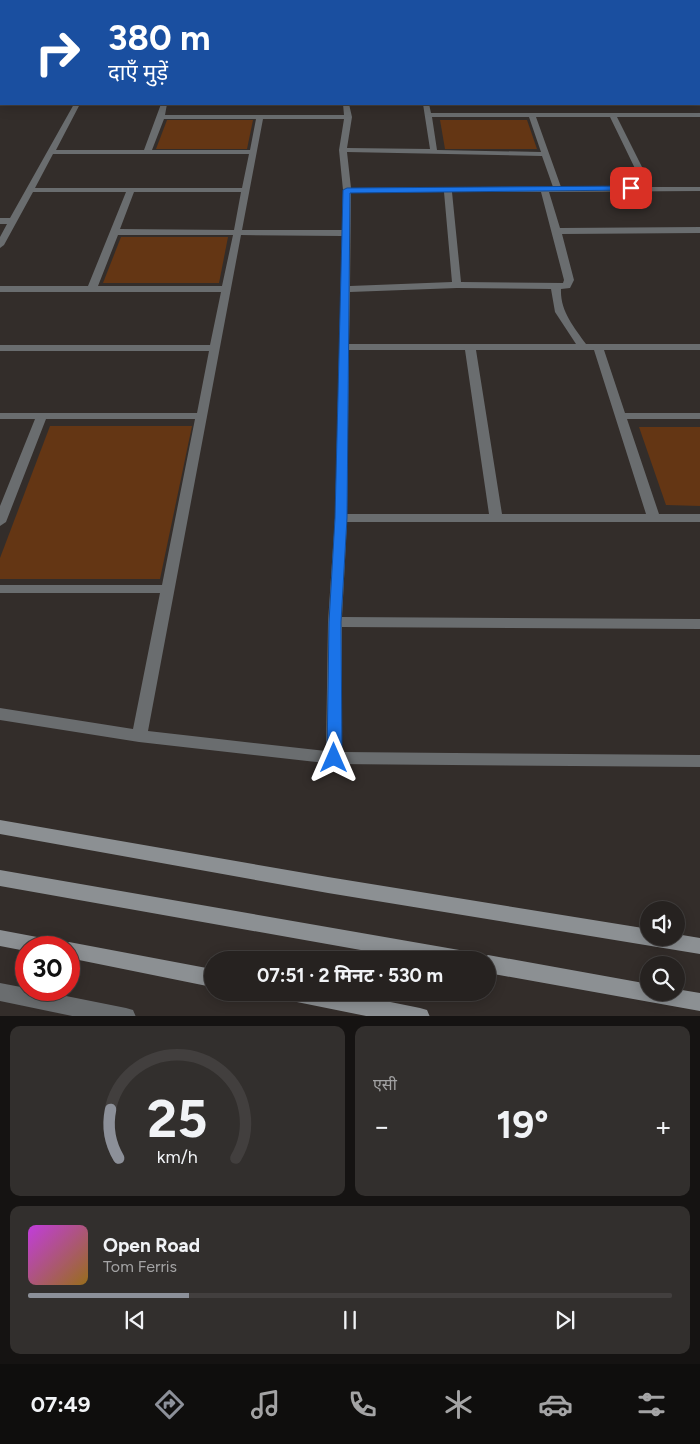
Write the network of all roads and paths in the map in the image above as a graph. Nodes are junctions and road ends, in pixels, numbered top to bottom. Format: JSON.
{"nodes":[{"id":1,"x":76,"y":105,"type":"edge"},
{"id":2,"x":164,"y":105,"type":"edge"},
{"id":3,"x":346,"y":105,"type":"edge"},
{"id":4,"x":426,"y":105,"type":"edge"},
{"id":5,"x":699,"y":112,"type":"edge"},
{"id":6,"x":427,"y":115,"type":"junction"},
{"id":7,"x":612,"y":115,"type":"junction"},
{"id":8,"x":532,"y":116,"type":"junction"},
{"id":9,"x":161,"y":117,"type":"junction"},
{"id":10,"x":260,"y":117,"type":"junction"},
{"id":11,"x":348,"y":117,"type":"junction"},
{"id":12,"x":343,"y":150,"type":"junction"},
{"id":13,"x":52,"y":152,"type":"junction"},
{"id":14,"x":147,"y":152,"type":"junction"},
{"id":15,"x":253,"y":152,"type":"junction"},
{"id":16,"x":434,"y":152,"type":"junction"},
{"id":17,"x":545,"y":154,"type":"junction"},
{"id":18,"x":649,"y":188,"type":"junction"},
{"id":19,"x":700,"y":189,"type":"edge"},
{"id":20,"x":31,"y":190,"type":"junction"},
{"id":21,"x":132,"y":190,"type":"junction"},
{"id":22,"x":246,"y":190,"type":"junction"},
{"id":23,"x":347,"y":190,"type":"junction"},
{"id":24,"x":448,"y":190,"type":"junction"},
{"id":25,"x":544,"y":190,"type":"junction"},
{"id":26,"x":558,"y":190,"type":"junction"},
{"id":27,"x":0,"y":221,"type":"edge"},
{"id":28,"x":14,"y":221,"type":"junction"},
{"id":29,"x":700,"y":230,"type":"edge"},
{"id":30,"x":557,"y":231,"type":"junction"},
{"id":31,"x":115,"y":232,"type":"junction"},
{"id":32,"x":237,"y":232,"type":"junction"},
{"id":33,"x":346,"y":232,"type":"junction"},
{"id":34,"x":0,"y":245,"type":"edge"},
{"id":35,"x":457,"y":285,"type":"junction"},
{"id":36,"x":556,"y":288,"type":"junction"},
{"id":37,"x":0,"y":289,"type":"edge"},
{"id":38,"x":92,"y":289,"type":"junction"},
{"id":39,"x":226,"y":289,"type":"junction"},
{"id":40,"x":345,"y":289,"type":"junction"},
{"id":41,"x":470,"y":347,"type":"junction"},
{"id":42,"x":583,"y":347,"type":"junction"},
{"id":43,"x":598,"y":347,"type":"junction"},
{"id":44,"x":700,"y":347,"type":"edge"},
{"id":45,"x":0,"y":348,"type":"edge"},
{"id":46,"x":215,"y":348,"type":"junction"},
{"id":47,"x":344,"y":348,"type":"junction"},
{"id":48,"x":0,"y":416,"type":"edge"},
{"id":49,"x":42,"y":416,"type":"junction"},
{"id":50,"x":201,"y":416,"type":"junction"},
{"id":51,"x":620,"y":416,"type":"junction"},
{"id":52,"x":700,"y":416,"type":"edge"},
{"id":53,"x":341,"y":518,"type":"junction"},
{"id":54,"x":496,"y":518,"type":"junction"},
{"id":55,"x":654,"y":518,"type":"junction"},
{"id":56,"x":700,"y":518,"type":"edge"},
{"id":57,"x":0,"y":522,"type":"edge"},
{"id":58,"x":0,"y":589,"type":"edge"},
{"id":59,"x":168,"y":589,"type":"junction"},
{"id":60,"x":335,"y":622,"type":"junction"},
{"id":61,"x":700,"y":624,"type":"edge"},
{"id":62,"x":0,"y":714,"type":"edge"},
{"id":63,"x":138,"y":736,"type":"junction"},
{"id":64,"x":334,"y":758,"type":"junction"},
{"id":65,"x":700,"y":762,"type":"edge"},
{"id":66,"x":0,"y":827,"type":"edge"},
{"id":67,"x":0,"y":878,"type":"edge"},
{"id":68,"x":0,"y":938,"type":"edge"},
{"id":69,"x":15,"y":941,"type":"edge"},
{"id":70,"x":700,"y":946,"type":"edge"},
{"id":71,"x":414,"y":951,"type":"edge"},
{"id":72,"x":80,"y":952,"type":"edge"},
{"id":73,"x":496,"y":965,"type":"edge"},
{"id":74,"x":204,"y":976,"type":"edge"},
{"id":75,"x":0,"y":992,"type":"edge"},
{"id":76,"x":340,"y":1001,"type":"edge"},
{"id":77,"x":700,"y":1002,"type":"edge"},
{"id":78,"x":126,"y":1016,"type":"edge"},
{"id":79,"x":420,"y":1016,"type":"edge"}],
"edges":[{"from":1,"to":13,"type":"street"},
{"from":2,"to":9,"type":"street"},
{"from":3,"to":11,"type":"street"},
{"from":4,"to":6,"type":"street"},
{"from":5,"to":7,"type":"street"},
{"from":6,"to":8,"type":"street"},
{"from":6,"to":16,"type":"street"},
{"from":7,"to":8,"type":"street"},
{"from":7,"to":18,"type":"street"},
{"from":8,"to":17,"type":"street"},
{"from":9,"to":10,"type":"street"},
{"from":9,"to":14,"type":"street"},
{"from":10,"to":11,"type":"street"},
{"from":10,"to":15,"type":"street"},
{"from":11,"to":12,"type":"street"},
{"from":12,"to":16,"type":"street"},
{"from":12,"to":23,"type":"street"},
{"from":13,"to":14,"type":"street"},
{"from":13,"to":20,"type":"street"},
{"from":14,"to":15,"type":"street"},
{"from":15,"to":22,"type":"street"},
{"from":16,"to":17,"type":"street"},
{"from":17,"to":26,"type":"street"},
{"from":18,"to":19,"type":"street"},
{"from":18,"to":26,"type":"street"},
{"from":20,"to":21,"type":"street"},
{"from":20,"to":28,"type":"street"},
{"from":21,"to":22,"type":"street"},
{"from":21,"to":31,"type":"street"},
{"from":22,"to":32,"type":"street"},
{"from":23,"to":24,"type":"street"},
{"from":23,"to":33,"type":"street"},
{"from":24,"to":25,"type":"street"},
{"from":24,"to":35,"type":"street"},
{"from":25,"to":26,"type":"street"},
{"from":25,"to":30,"type":"street"},
{"from":27,"to":28,"type":"street"},
{"from":28,"to":34,"type":"street"},
{"from":29,"to":30,"type":"street"},
{"from":30,"to":36,"type":"street"},
{"from":31,"to":32,"type":"street"},
{"from":31,"to":38,"type":"street"},
{"from":32,"to":33,"type":"street"},
{"from":32,"to":39,"type":"street"},
{"from":33,"to":40,"type":"street"},
{"from":35,"to":36,"type":"street"},
{"from":35,"to":40,"type":"street"},
{"from":36,"to":42,"type":"street"},
{"from":37,"to":38,"type":"street"},
{"from":38,"to":39,"type":"street"},
{"from":39,"to":46,"type":"street"},
{"from":40,"to":47,"type":"street"},
{"from":41,"to":42,"type":"street"},
{"from":41,"to":47,"type":"street"},
{"from":41,"to":54,"type":"street"},
{"from":42,"to":43,"type":"street"},
{"from":43,"to":44,"type":"street"},
{"from":43,"to":51,"type":"street"},
{"from":45,"to":46,"type":"street"},
{"from":46,"to":50,"type":"street"},
{"from":47,"to":53,"type":"street"},
{"from":48,"to":49,"type":"street"},
{"from":49,"to":50,"type":"street"},
{"from":49,"to":57,"type":"street"},
{"from":50,"to":59,"type":"street"},
{"from":51,"to":52,"type":"street"},
{"from":51,"to":55,"type":"street"},
{"from":53,"to":54,"type":"street"},
{"from":53,"to":60,"type":"street"},
{"from":54,"to":55,"type":"street"},
{"from":55,"to":56,"type":"street"},
{"from":58,"to":59,"type":"street"},
{"from":59,"to":63,"type":"street"},
{"from":60,"to":61,"type":"street"},
{"from":60,"to":64,"type":"street"},
{"from":62,"to":63,"type":"street"},
{"from":63,"to":64,"type":"street"},
{"from":64,"to":65,"type":"street"},
{"from":66,"to":70,"type":"main road"},
{"from":67,"to":71,"type":"main road"},
{"from":68,"to":69,"type":"main road"},
{"from":72,"to":74,"type":"main road"},
{"from":73,"to":77,"type":"main road"},
{"from":75,"to":78,"type":"street"},
{"from":76,"to":79,"type":"main road"}]}
